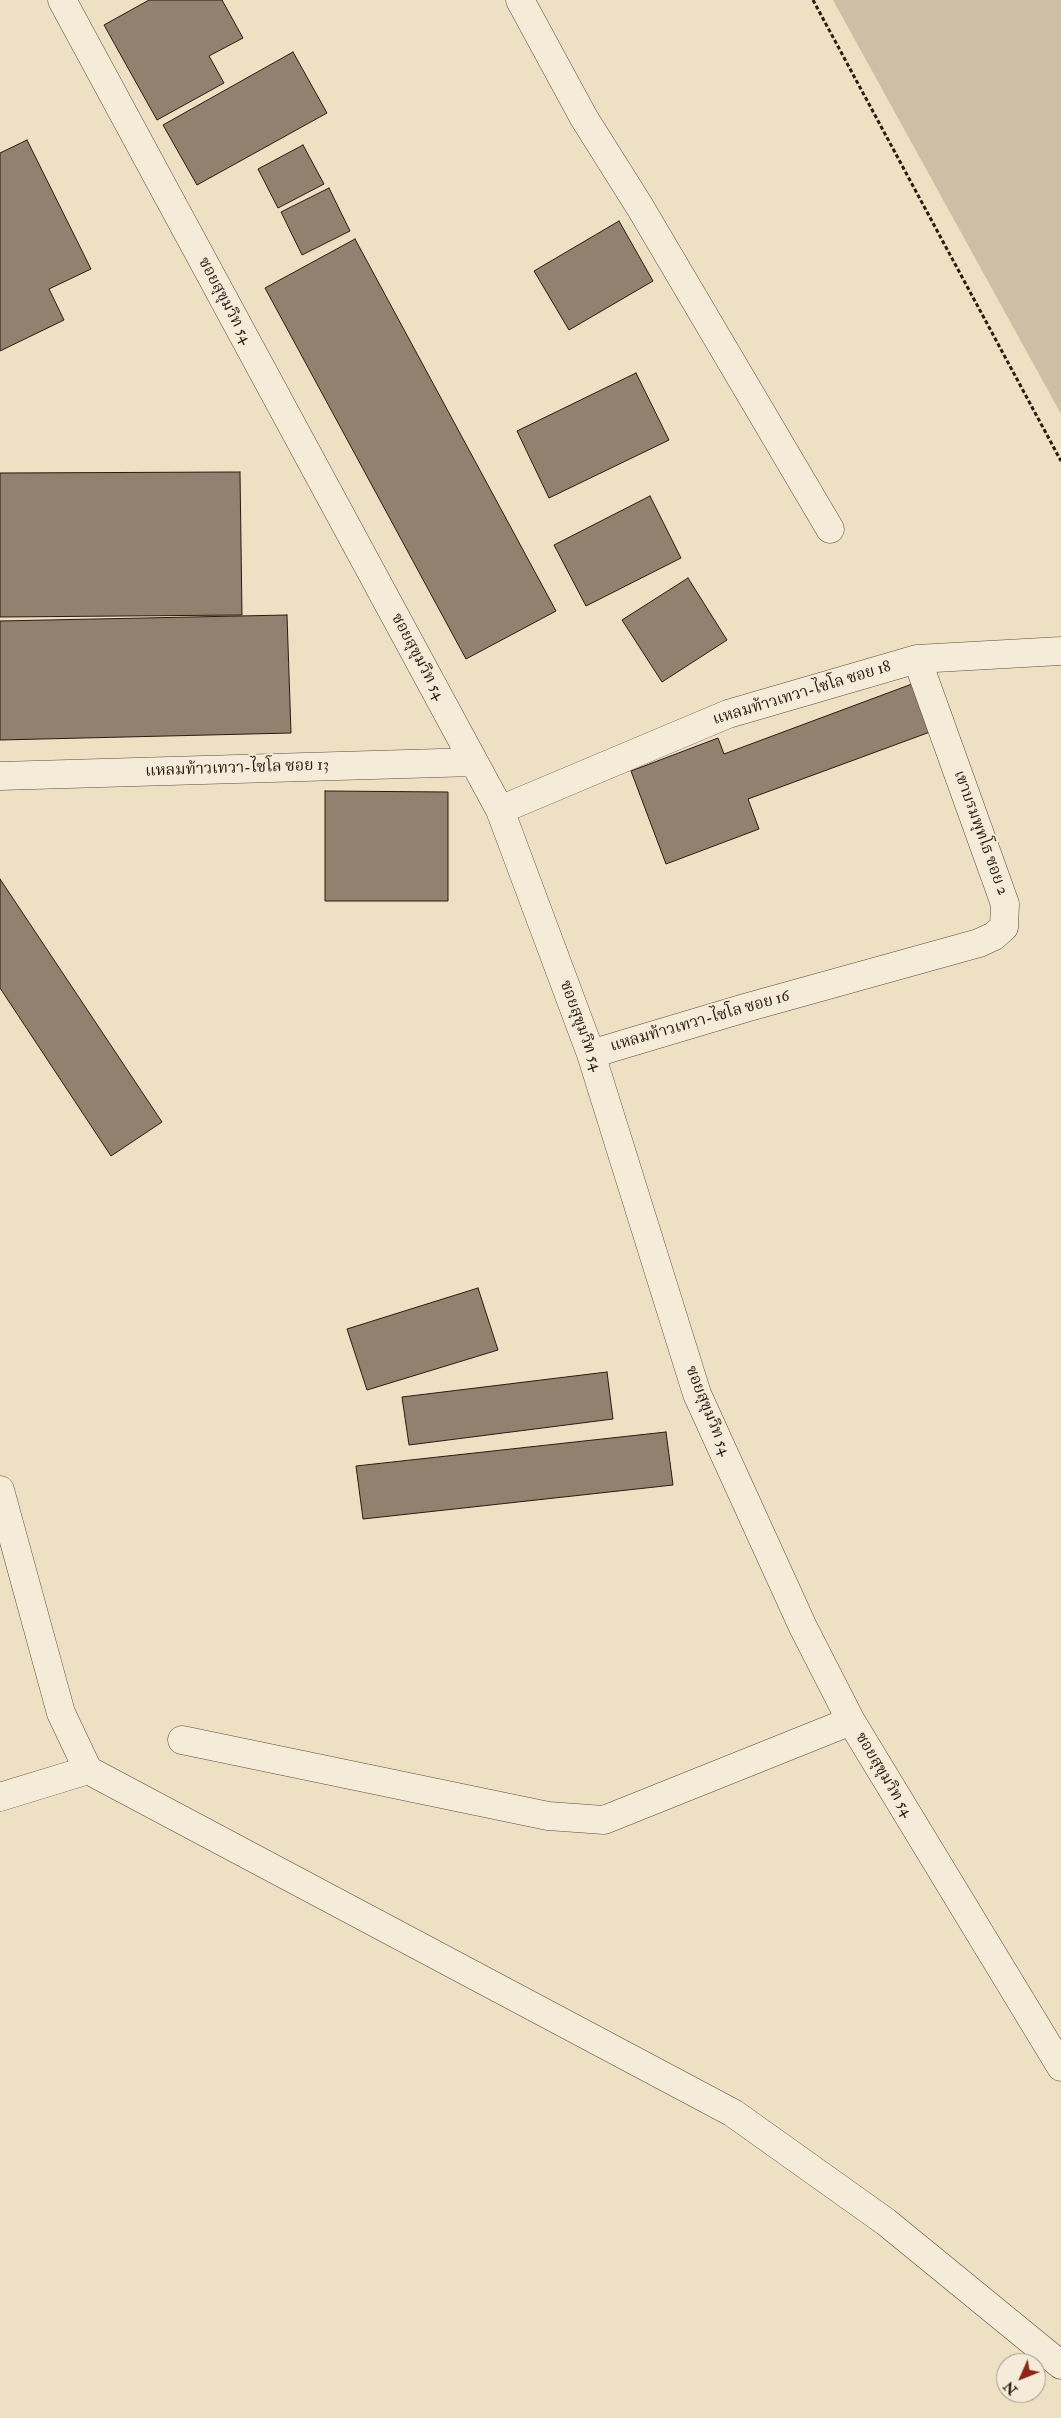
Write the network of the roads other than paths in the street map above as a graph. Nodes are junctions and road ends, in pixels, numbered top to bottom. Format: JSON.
{"nodes":[{"id":1,"x":62,"y":0,"type":"edge"},
{"id":2,"x":520,"y":0,"type":"edge"},
{"id":3,"x":830,"y":529,"type":"dead end"},
{"id":4,"x":1061,"y":651,"type":"edge"},
{"id":5,"x":916,"y":659,"type":"junction"},
{"id":6,"x":474,"y":762,"type":"junction"},
{"id":7,"x":0,"y":776,"type":"edge"},
{"id":8,"x":500,"y":810,"type":"junction"},
{"id":9,"x":808,"y":991,"type":"joint"},
{"id":10,"x":591,"y":1054,"type":"junction"},
{"id":11,"x":0,"y":1490,"type":"edge"},
{"id":12,"x":850,"y":1721,"type":"junction"},
{"id":13,"x":182,"y":1740,"type":"dead end"},
{"id":14,"x":88,"y":1770,"type":"junction"},
{"id":15,"x":0,"y":1797,"type":"edge"},
{"id":16,"x":1059,"y":2061,"type":"edge"},
{"id":17,"x":1061,"y":2365,"type":"edge"}],
"edges":[{"from":1,"to":6,"type":"street","name":"ซอยสุขุมวิท 54"},
{"from":2,"to":3,"type":"street"},
{"from":4,"to":5,"type":"street","name":"แหลมท้าวเทวา-ไซโล ซอย 18"},
{"from":5,"to":8,"type":"street","name":"แหลมท้าวเทวา-ไซโล ซอย 18"},
{"from":5,"to":9,"type":"street","name":"เขาบรมพุทโธ ซอย 2"},
{"from":6,"to":7,"type":"street","name":"แหลมท้าวเทวา-ไซโล ซอย 13"},
{"from":6,"to":8,"type":"street","name":"ซอยสุขุมวิท 54"},
{"from":8,"to":10,"type":"street","name":"ซอยสุขุมวิท 54"},
{"from":9,"to":10,"type":"street","name":"แหลมท้าวเทวา-ไซโล ซอย 16"},
{"from":10,"to":12,"type":"street","name":"ซอยสุขุมวิท 54"},
{"from":11,"to":14,"type":"street"},
{"from":12,"to":13,"type":"street"},
{"from":12,"to":16,"type":"street","name":"ซอยสุขุมวิท 54"},
{"from":14,"to":15,"type":"street"},
{"from":14,"to":17,"type":"street"}]}
